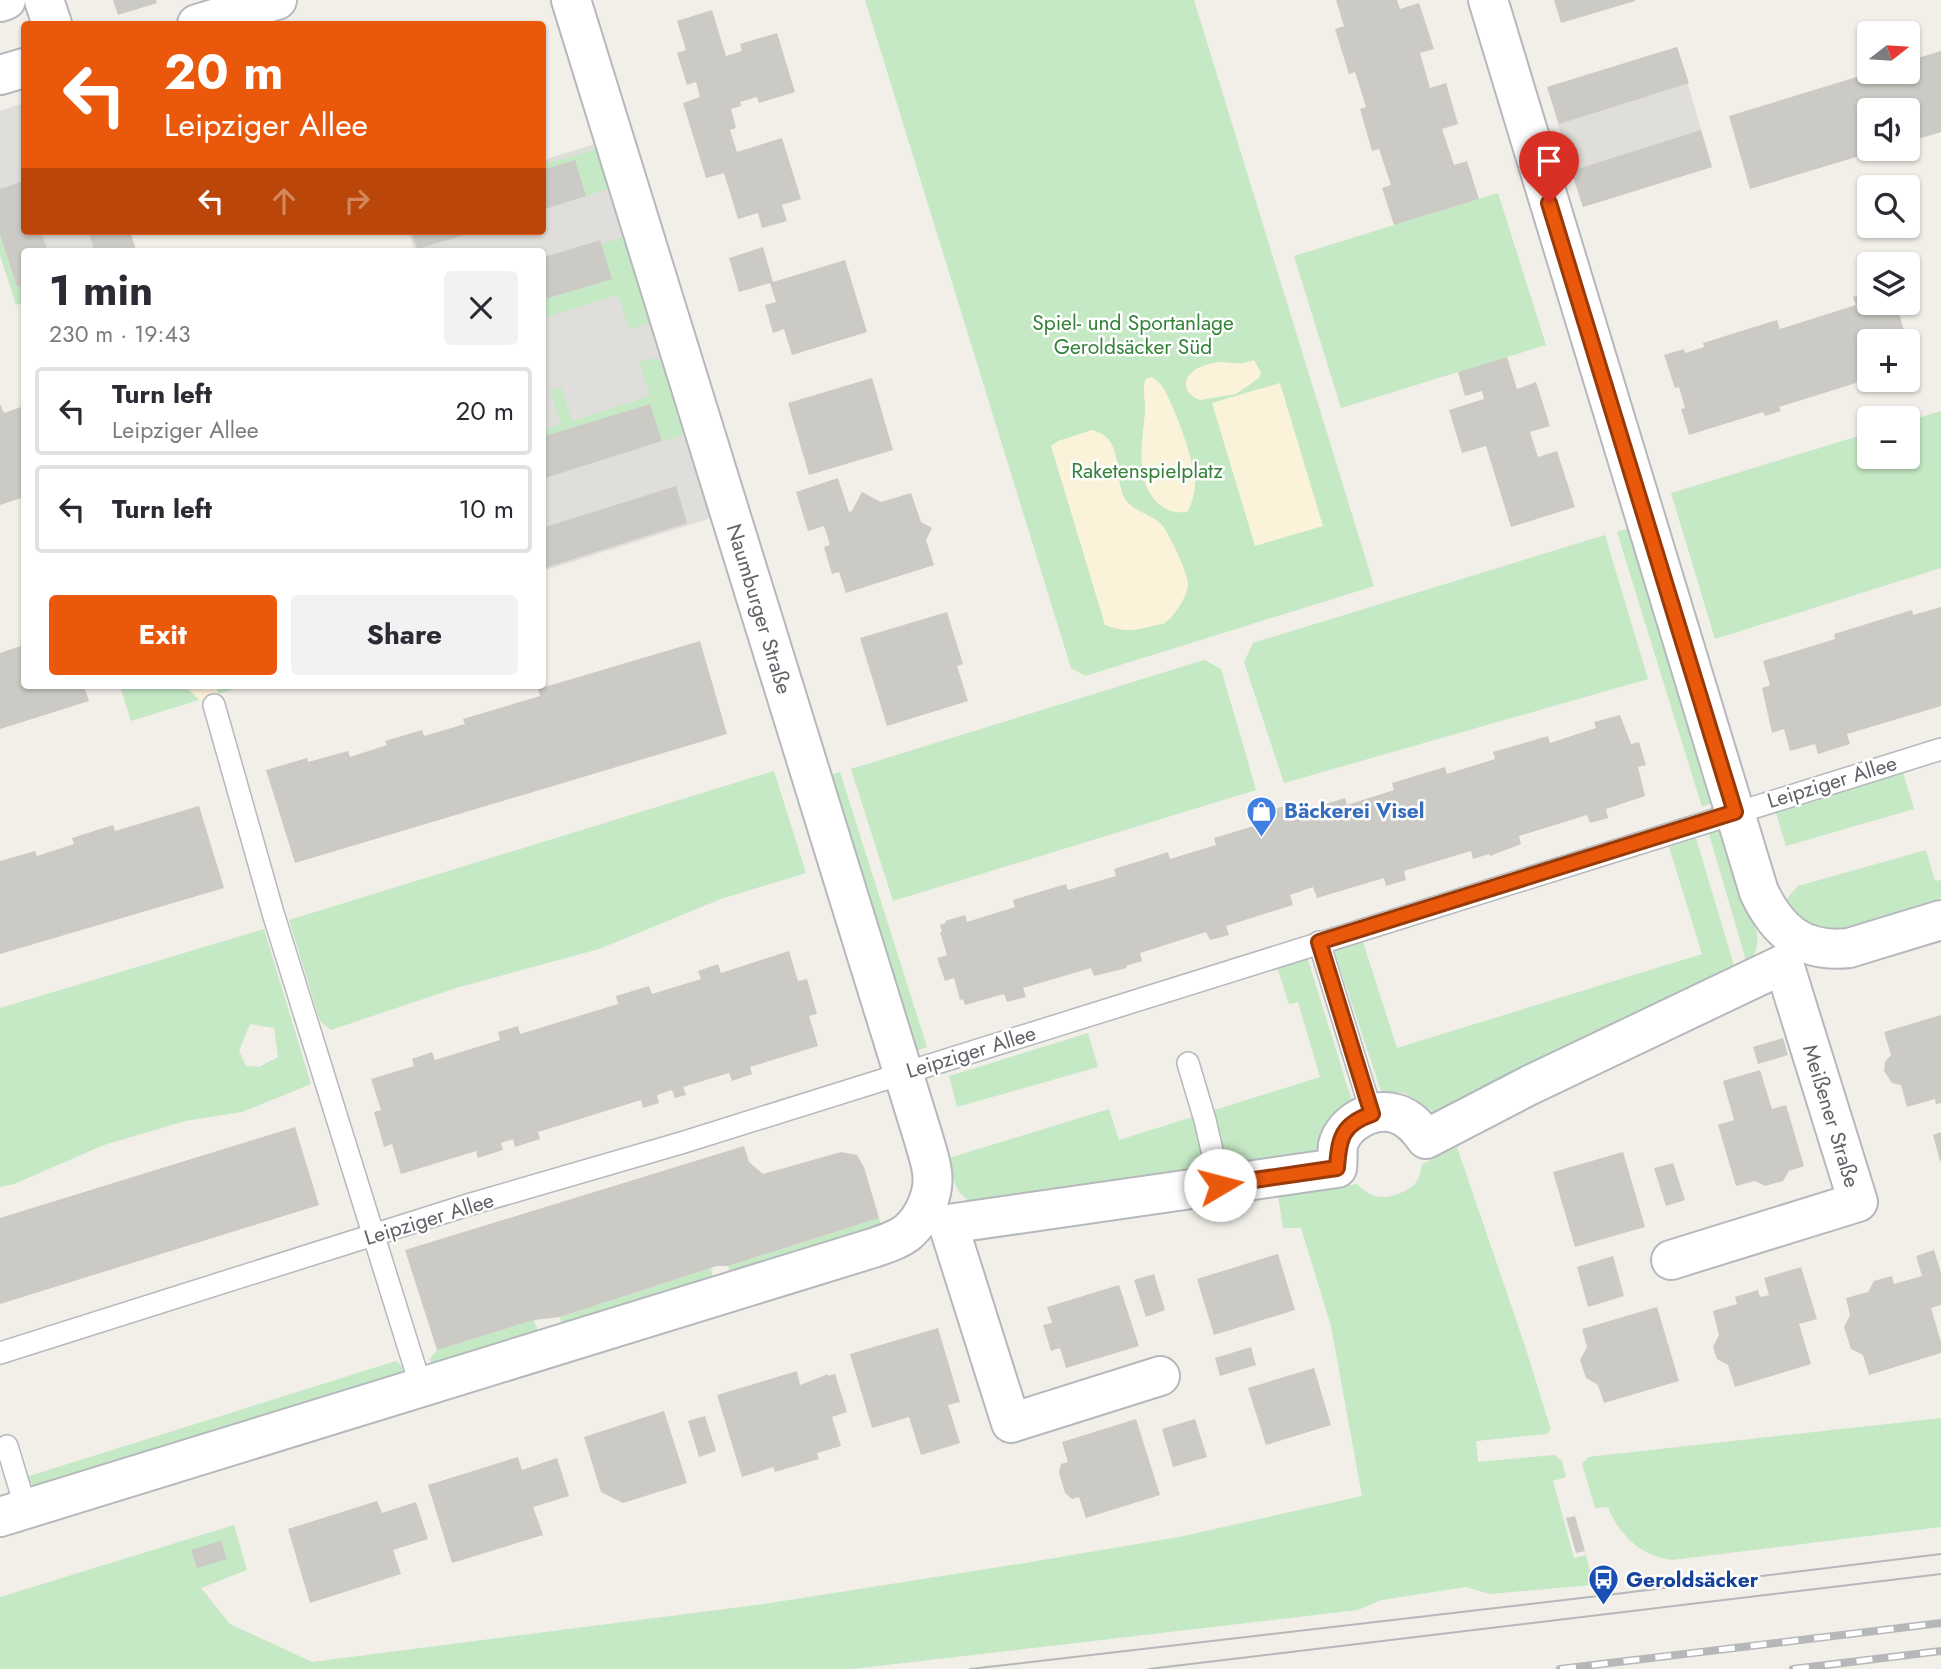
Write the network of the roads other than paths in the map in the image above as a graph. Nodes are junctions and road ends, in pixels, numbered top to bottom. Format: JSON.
{"nodes":[{"id":1,"x":6,"y":0,"type":"edge"},
{"id":2,"x":44,"y":0,"type":"edge"},
{"id":3,"x":277,"y":0,"type":"edge"},
{"id":4,"x":1488,"y":0,"type":"edge"},
{"id":5,"x":0,"y":2,"type":"edge"},
{"id":6,"x":580,"y":3,"type":"edge"},
{"id":7,"x":51,"y":21,"type":"edge"},
{"id":8,"x":207,"y":21,"type":"edge"},
{"id":9,"x":21,"y":69,"type":"edge"},
{"id":10,"x":0,"y":75,"type":"edge"},
{"id":11,"x":214,"y":705,"type":"dead end"},
{"id":12,"x":1941,"y":748,"type":"edge"},
{"id":13,"x":1735,"y":812,"type":"junction"},
{"id":14,"x":1941,"y":920,"type":"edge"},
{"id":15,"x":1319,"y":942,"type":"junction"},
{"id":16,"x":1791,"y":952,"type":"junction"},
{"id":17,"x":1188,"y":1063,"type":"dead end"},
{"id":18,"x":903,"y":1073,"type":"junction"},
{"id":19,"x":1372,"y":1114,"type":"junction"},
{"id":20,"x":1220,"y":1185,"type":"junction"},
{"id":21,"x":936,"y":1217,"type":"junction"},
{"id":22,"x":374,"y":1236,"type":"junction"},
{"id":23,"x":1671,"y":1260,"type":"dead end"},
{"id":24,"x":0,"y":1353,"type":"edge"},
{"id":25,"x":1160,"y":1376,"type":"dead end"},
{"id":26,"x":421,"y":1387,"type":"junction"},
{"id":27,"x":7,"y":1447,"type":"dead end"},
{"id":28,"x":13,"y":1513,"type":"edge"}],
"edges":[{"from":1,"to":5,"type":"street"},
{"from":2,"to":7,"type":"street"},
{"from":3,"to":8,"type":"street"},
{"from":4,"to":13,"type":"street","name":"Meißener Straße"},
{"from":6,"to":18,"type":"street","name":"Naumburger Straße"},
{"from":9,"to":10,"type":"street"},
{"from":11,"to":22,"type":"lane"},
{"from":12,"to":13,"type":"lane","name":"Leipziger Allee"},
{"from":13,"to":15,"type":"lane","name":"Leipziger Allee"},
{"from":13,"to":16,"type":"street","name":"Meißener Straße"},
{"from":14,"to":16,"type":"street"},
{"from":15,"to":18,"type":"lane","name":"Leipziger Allee"},
{"from":15,"to":19,"type":"lane"},
{"from":16,"to":19,"type":"street"},
{"from":16,"to":23,"type":"street","name":"Meißener Straße"},
{"from":17,"to":20,"type":"lane"},
{"from":18,"to":21,"type":"street","name":"Naumburger Straße"},
{"from":18,"to":22,"type":"lane","name":"Leipziger Allee"},
{"from":19,"to":20,"type":"street"},
{"from":20,"to":21,"type":"street"},
{"from":21,"to":25,"type":"street"},
{"from":21,"to":26,"type":"street"},
{"from":22,"to":24,"type":"lane","name":"Leipziger Allee"},
{"from":22,"to":26,"type":"lane"},
{"from":26,"to":28,"type":"street"},
{"from":27,"to":28,"type":"lane"}]}
